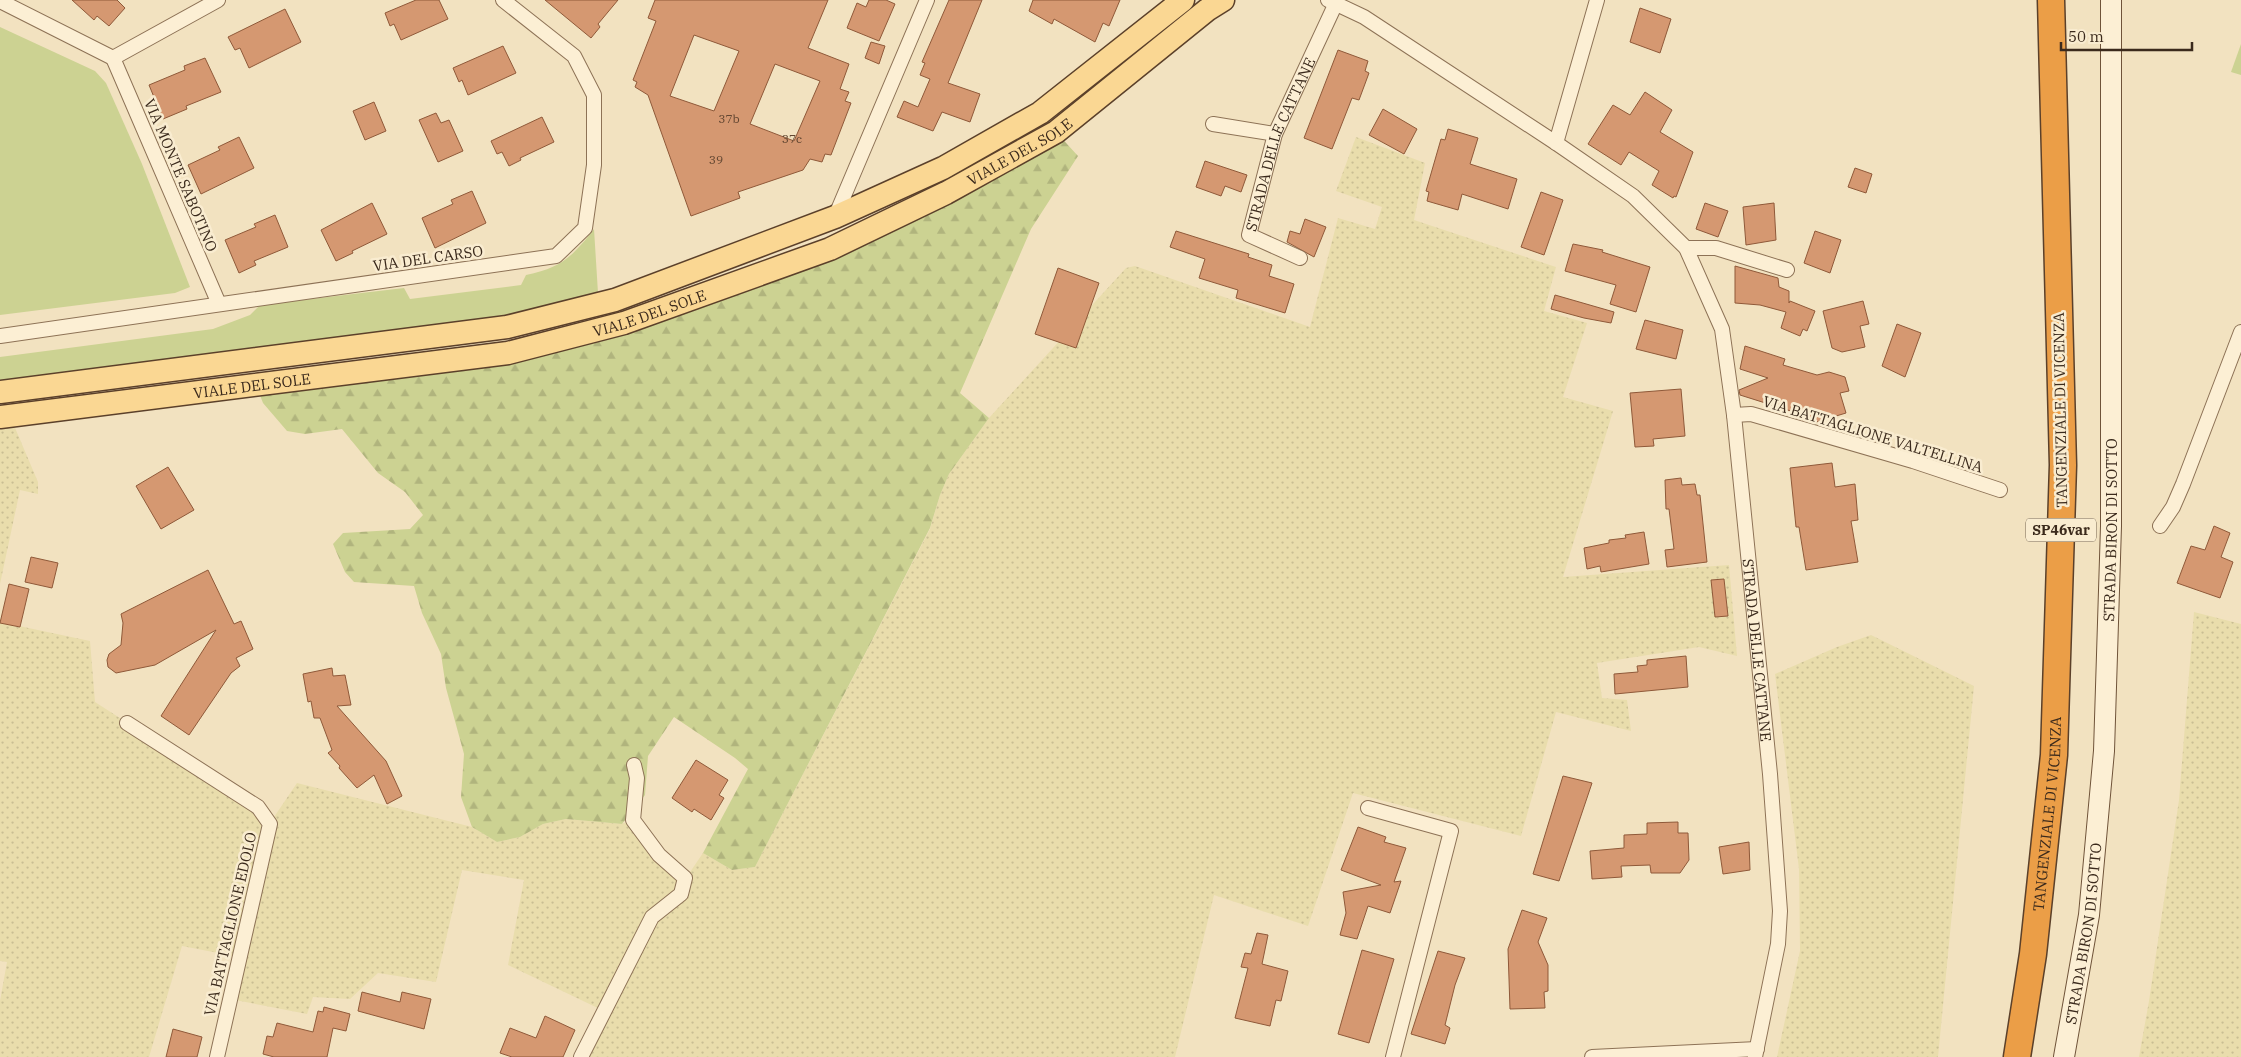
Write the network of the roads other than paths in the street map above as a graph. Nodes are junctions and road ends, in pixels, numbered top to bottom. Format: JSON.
{"nodes":[{"id":1,"x":218,"y":0,"type":"edge"},
{"id":2,"x":503,"y":0,"type":"edge"},
{"id":3,"x":927,"y":0,"type":"edge"},
{"id":4,"x":1223,"y":0,"type":"edge"},
{"id":5,"x":1597,"y":0,"type":"edge"},
{"id":6,"x":2051,"y":0,"type":"edge"},
{"id":7,"x":2111,"y":0,"type":"edge"},
{"id":8,"x":0,"y":1,"type":"edge"},
{"id":9,"x":1181,"y":1,"type":"edge"},
{"id":10,"x":1338,"y":1,"type":"edge"},
{"id":11,"x":113,"y":58,"type":"junction"},
{"id":12,"x":1213,"y":124,"type":"dead end"},
{"id":13,"x":1275,"y":134,"type":"junction"},
{"id":14,"x":1556,"y":143,"type":"junction"},
{"id":15,"x":836,"y":217,"type":"junction"},
{"id":16,"x":1686,"y":248,"type":"junction"},
{"id":17,"x":1300,"y":258,"type":"dead end"},
{"id":18,"x":1787,"y":270,"type":"dead end"},
{"id":19,"x":219,"y":304,"type":"junction"},
{"id":20,"x":2241,"y":332,"type":"edge"},
{"id":21,"x":0,"y":336,"type":"edge"},
{"id":22,"x":0,"y":392,"type":"edge"},
{"id":23,"x":1734,"y":415,"type":"junction"},
{"id":24,"x":0,"y":417,"type":"edge"},
{"id":25,"x":2000,"y":490,"type":"dead end"},
{"id":26,"x":2160,"y":526,"type":"dead end"},
{"id":27,"x":127,"y":723,"type":"dead end"},
{"id":28,"x":634,"y":765,"type":"dead end"},
{"id":29,"x":1368,"y":808,"type":"dead end"},
{"id":30,"x":1756,"y":1053,"type":"edge"},
{"id":31,"x":217,"y":1057,"type":"edge"},
{"id":32,"x":580,"y":1057,"type":"edge"},
{"id":33,"x":1393,"y":1057,"type":"edge"},
{"id":34,"x":1592,"y":1057,"type":"edge"},
{"id":35,"x":2017,"y":1057,"type":"edge"},
{"id":36,"x":2064,"y":1057,"type":"edge"}],
"edges":[{"from":1,"to":11,"type":"street"},
{"from":2,"to":19,"type":"street","name":"VIA DEL CARSO"},
{"from":3,"to":15,"type":"street"},
{"from":4,"to":24,"type":"main road","name":"VIALE DEL SOLE"},
{"from":5,"to":14,"type":"street"},
{"from":6,"to":35,"type":"highway","name":"TANGENZIALE DI VICENZA","number":"SP46var"},
{"from":7,"to":36,"type":"street","name":"STRADA BIRON DI SOTTO"},
{"from":8,"to":11,"type":"street"},
{"from":9,"to":15,"type":"main road","name":"VIALE DEL SOLE"},
{"from":10,"to":13,"type":"street","name":"STRADA DELLE CATTANE"},
{"from":10,"to":14,"type":"street","name":"STRADA DELLE CATTANE"},
{"from":11,"to":19,"type":"street","name":"VIA MONTE SABOTINO"},
{"from":12,"to":13,"type":"street"},
{"from":13,"to":17,"type":"street","name":"STRADA DELLE CATTANE"},
{"from":14,"to":16,"type":"street","name":"STRADA DELLE CATTANE"},
{"from":15,"to":22,"type":"main road","name":"VIALE DEL SOLE"},
{"from":16,"to":18,"type":"street"},
{"from":16,"to":23,"type":"street","name":"STRADA DELLE CATTANE"},
{"from":19,"to":21,"type":"street","name":"VIA DEL CARSO"},
{"from":20,"to":26,"type":"street"},
{"from":23,"to":25,"type":"street","name":"VIA BATTAGLIONE VALTELLINA"},
{"from":23,"to":30,"type":"street","name":"STRADA DELLE CATTANE"},
{"from":27,"to":31,"type":"street","name":"VIA BATTAGLIONE EDOLO"},
{"from":28,"to":32,"type":"street"},
{"from":29,"to":33,"type":"street"},
{"from":30,"to":34,"type":"street"}]}
